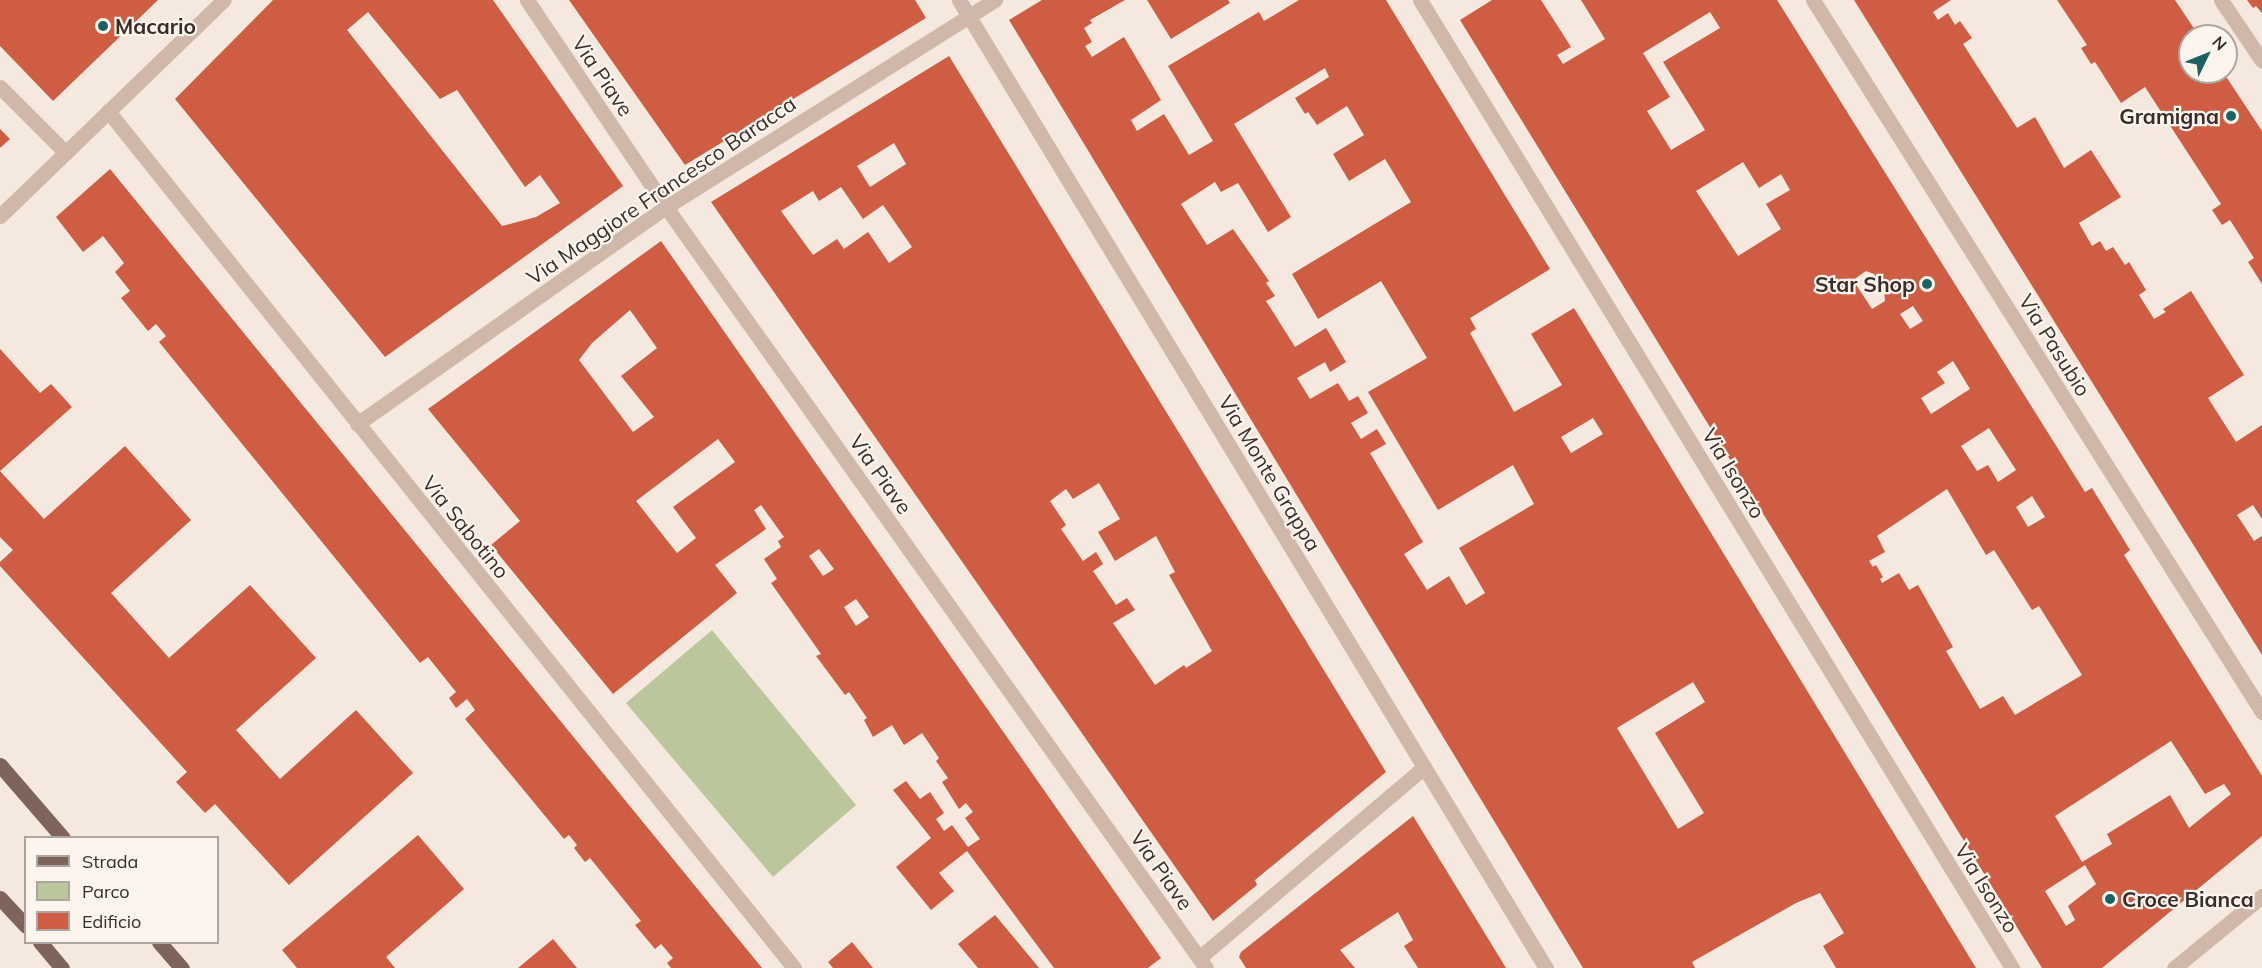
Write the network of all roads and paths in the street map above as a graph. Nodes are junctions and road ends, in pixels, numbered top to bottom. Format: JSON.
{"nodes":[{"id":1,"x":224,"y":0,"type":"edge"},
{"id":2,"x":527,"y":0,"type":"edge"},
{"id":3,"x":959,"y":0,"type":"edge"},
{"id":4,"x":995,"y":0,"type":"edge"},
{"id":5,"x":1420,"y":0,"type":"edge"},
{"id":6,"x":1813,"y":0,"type":"edge"},
{"id":7,"x":2221,"y":0,"type":"edge"},
{"id":8,"x":968,"y":16,"type":"junction"},
{"id":9,"x":2262,"y":61,"type":"edge"},
{"id":10,"x":0,"y":87,"type":"edge"},
{"id":11,"x":108,"y":111,"type":"junction"},
{"id":12,"x":66,"y":153,"type":"junction"},
{"id":13,"x":666,"y":207,"type":"junction"},
{"id":14,"x":0,"y":216,"type":"edge"},
{"id":15,"x":357,"y":424,"type":"junction"},
{"id":16,"x":2262,"y":712,"type":"edge"},
{"id":17,"x":0,"y":765,"type":"edge"},
{"id":18,"x":1424,"y":766,"type":"junction"},
{"id":19,"x":62,"y":836,"type":"edge"},
{"id":20,"x":2262,"y":896,"type":"edge"},
{"id":21,"x":0,"y":898,"type":"edge"},
{"id":22,"x":24,"y":924,"type":"edge"},
{"id":23,"x":42,"y":944,"type":"edge"},
{"id":24,"x":161,"y":944,"type":"edge"},
{"id":25,"x":1203,"y":963,"type":"edge"},
{"id":26,"x":62,"y":968,"type":"edge"},
{"id":27,"x":182,"y":968,"type":"edge"},
{"id":28,"x":794,"y":968,"type":"edge"},
{"id":29,"x":1546,"y":968,"type":"edge"},
{"id":30,"x":2012,"y":968,"type":"edge"},
{"id":31,"x":2174,"y":968,"type":"edge"}],
"edges":[{"from":1,"to":11,"type":"street"},
{"from":2,"to":13,"type":"street","name":"Via Piave"},
{"from":3,"to":8,"type":"street","name":"Via Monte Grappa"},
{"from":4,"to":8,"type":"street","name":"Via Maggiore Francesco Baracca"},
{"from":5,"to":30,"type":"street","name":"Via Isonzo"},
{"from":6,"to":16,"type":"street","name":"Via Pasubio"},
{"from":7,"to":9,"type":"street"},
{"from":8,"to":13,"type":"street","name":"Via Maggiore Francesco Baracca"},
{"from":8,"to":18,"type":"street","name":"Via Monte Grappa"},
{"from":10,"to":12,"type":"street"},
{"from":11,"to":12,"type":"street"},
{"from":11,"to":15,"type":"street","name":"Via Sabotino"},
{"from":12,"to":14,"type":"street"},
{"from":13,"to":15,"type":"street","name":"Via Maggiore Francesco Baracca"},
{"from":13,"to":25,"type":"street","name":"Via Piave"},
{"from":15,"to":28,"type":"street","name":"Via Sabotino"},
{"from":17,"to":19,"type":"main road"},
{"from":18,"to":25,"type":"street"},
{"from":18,"to":29,"type":"street","name":"Via Monte Grappa"},
{"from":20,"to":31,"type":"street"},
{"from":21,"to":22,"type":"main road"},
{"from":23,"to":26,"type":"main road"},
{"from":24,"to":27,"type":"main road"}]}
